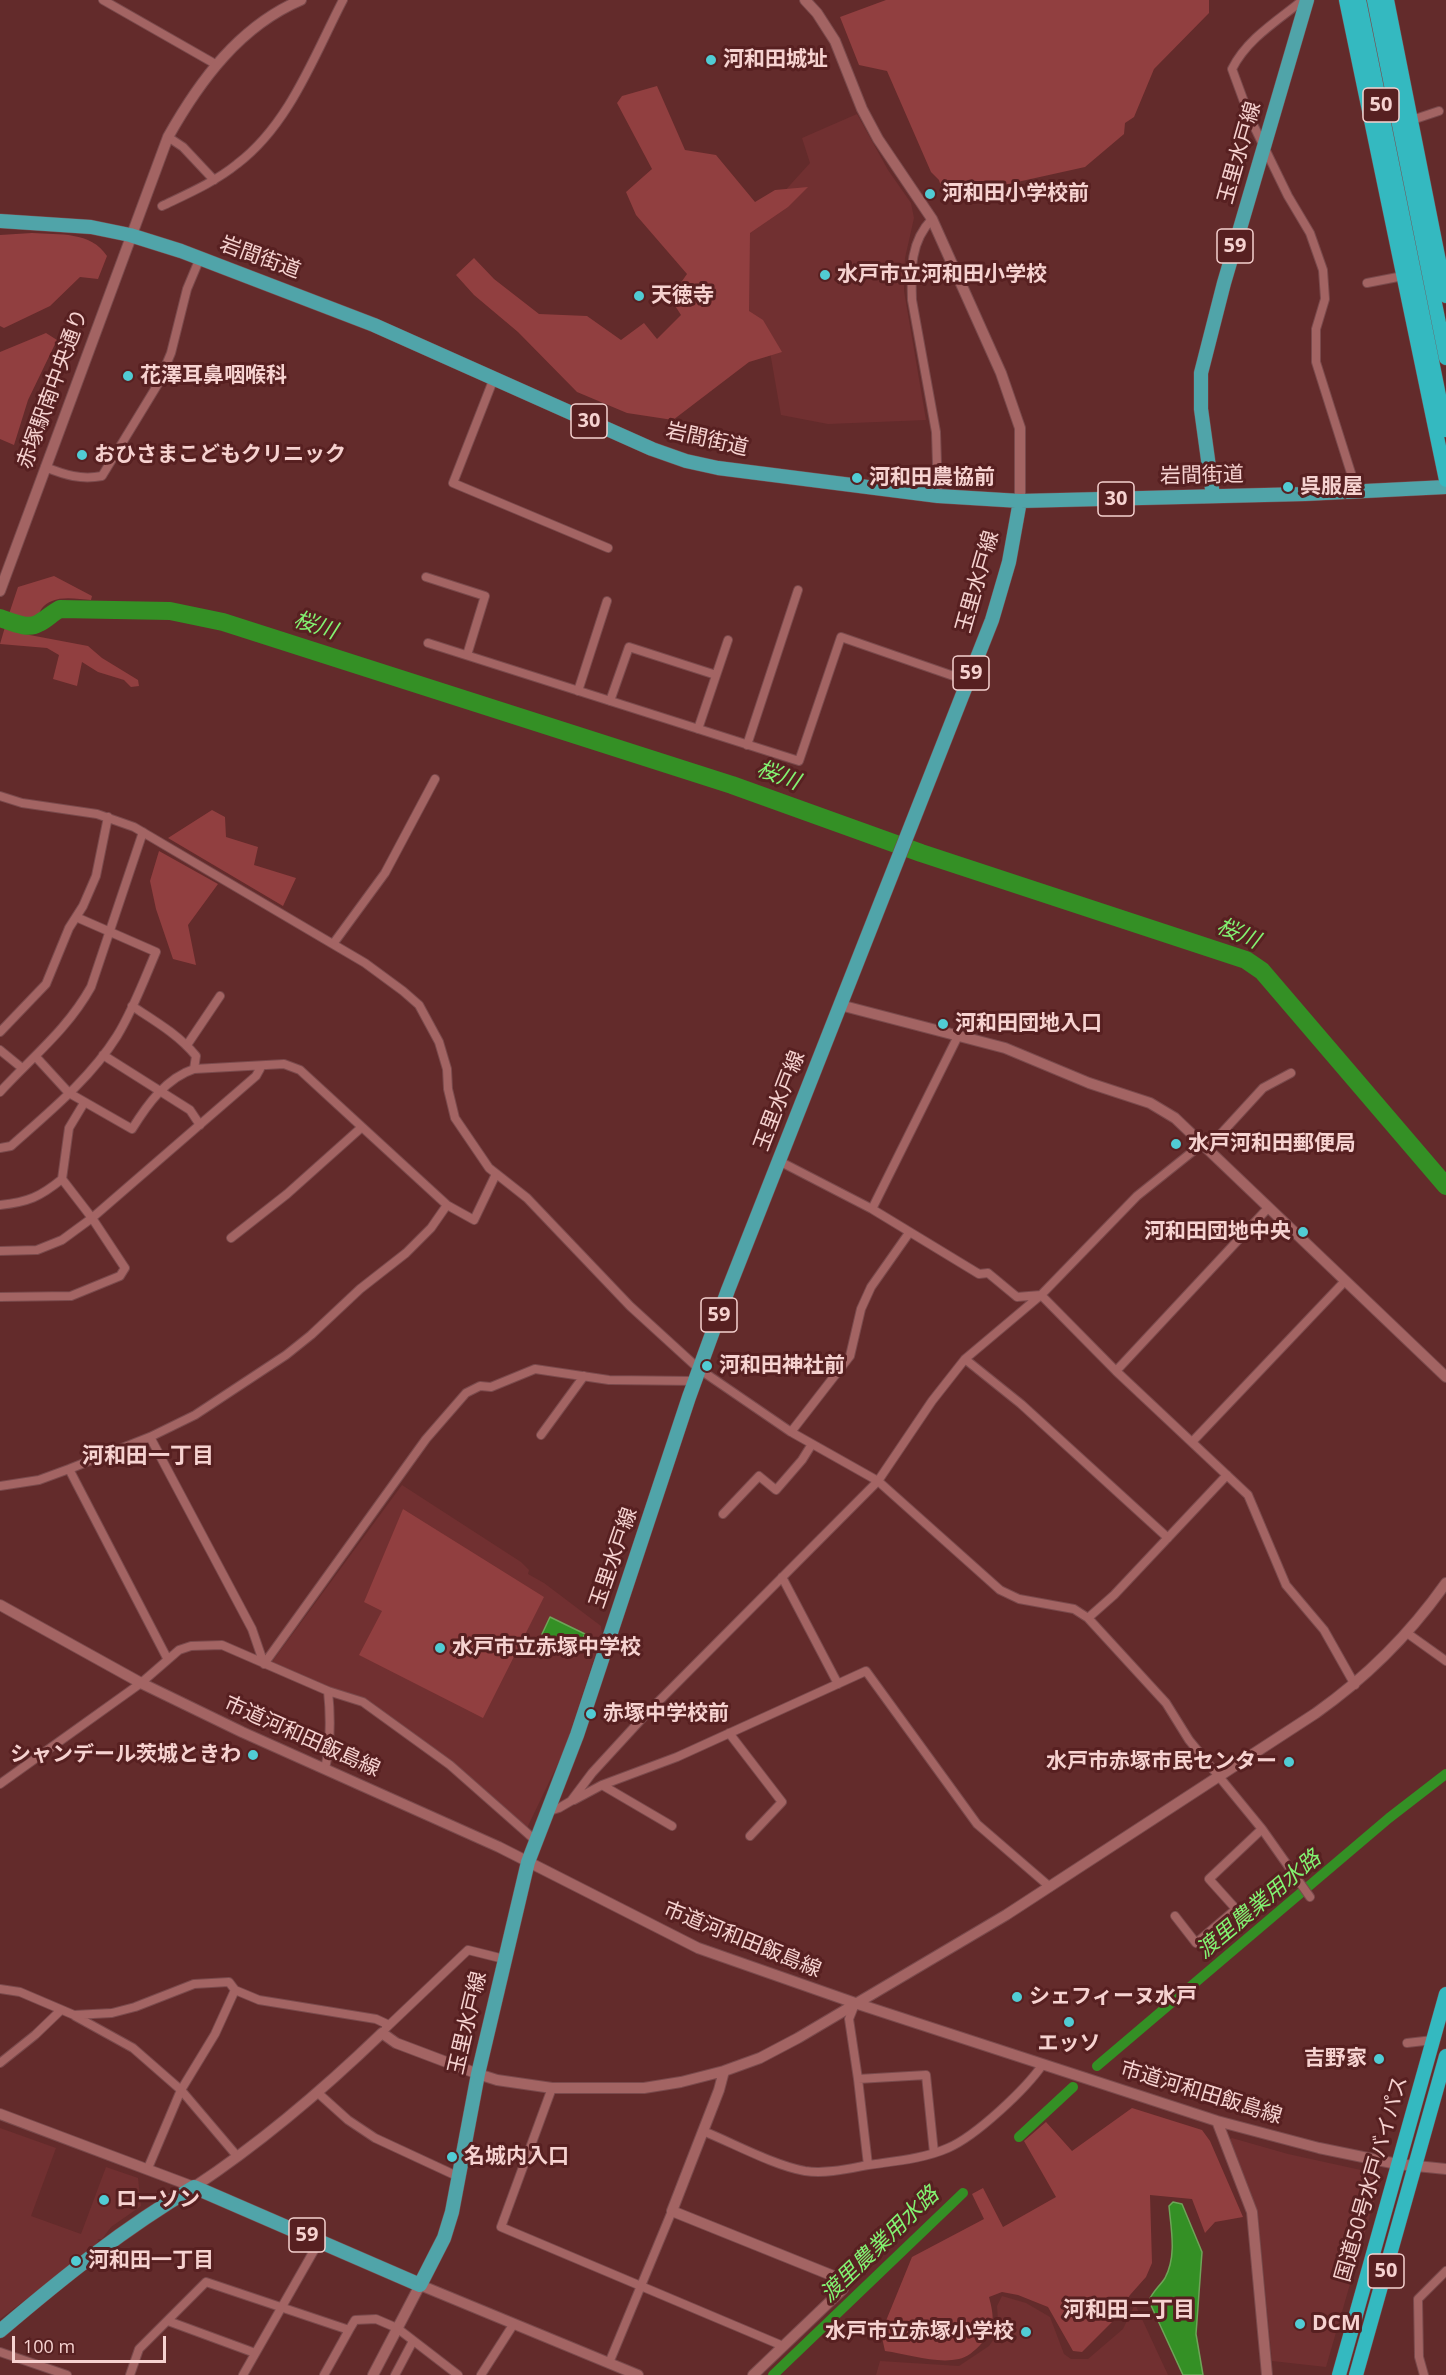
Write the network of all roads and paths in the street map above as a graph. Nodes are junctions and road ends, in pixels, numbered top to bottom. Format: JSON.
{"nodes":[{"id":1,"x":103,"y":0,"type":"edge"},
{"id":2,"x":302,"y":0,"type":"edge"},
{"id":3,"x":343,"y":0,"type":"edge"},
{"id":4,"x":805,"y":0,"type":"edge"},
{"id":5,"x":1305,"y":0,"type":"edge"},
{"id":6,"x":1346,"y":0,"type":"edge"},
{"id":7,"x":1359,"y":0,"type":"edge"},
{"id":8,"x":1374,"y":0,"type":"edge"},
{"id":9,"x":1387,"y":0,"type":"edge"},
{"id":10,"x":216,"y":65,"type":"junction"},
{"id":11,"x":1439,"y":111,"type":"dead end"},
{"id":12,"x":1412,"y":120,"type":"junction"},
{"id":13,"x":168,"y":137,"type":"junction"},
{"id":14,"x":1264,"y":147,"type":"junction"},
{"id":15,"x":214,"y":180,"type":"junction"},
{"id":16,"x":162,"y":207,"type":"dead end"},
{"id":17,"x":932,"y":219,"type":"junction"},
{"id":18,"x":0,"y":221,"type":"edge"},
{"id":19,"x":130,"y":236,"type":"junction"},
{"id":20,"x":200,"y":258,"type":"junction"},
{"id":21,"x":1403,"y":276,"type":"junction"},
{"id":22,"x":1366,"y":283,"type":"dead end"},
{"id":23,"x":1446,"y":296,"type":"edge"},
{"id":24,"x":1446,"y":358,"type":"edge"},
{"id":25,"x":494,"y":378,"type":"junction"},
{"id":26,"x":1446,"y":430,"type":"edge"},
{"id":27,"x":45,"y":467,"type":"junction"},
{"id":28,"x":1446,"y":480,"type":"edge"},
{"id":29,"x":1446,"y":487,"type":"edge"},
{"id":30,"x":1357,"y":492,"type":"junction"},
{"id":31,"x":938,"y":495,"type":"junction"},
{"id":32,"x":1213,"y":496,"type":"junction"},
{"id":33,"x":1020,"y":501,"type":"junction"},
{"id":34,"x":608,"y":548,"type":"dead end"},
{"id":35,"x":426,"y":577,"type":"dead end"},
{"id":36,"x":1,"y":588,"type":"edge"},
{"id":37,"x":798,"y":590,"type":"dead end"},
{"id":38,"x":607,"y":602,"type":"dead end"},
{"id":39,"x":728,"y":640,"type":"dead end"},
{"id":40,"x":428,"y":643,"type":"dead end"},
{"id":41,"x":467,"y":655,"type":"junction"},
{"id":42,"x":716,"y":675,"type":"junction"},
{"id":43,"x":968,"y":681,"type":"junction"},
{"id":44,"x":578,"y":691,"type":"junction"},
{"id":45,"x":610,"y":701,"type":"junction"},
{"id":46,"x":698,"y":729,"type":"junction"},
{"id":47,"x":747,"y":745,"type":"junction"},
{"id":48,"x":435,"y":779,"type":"dead end"},
{"id":49,"x":0,"y":796,"type":"edge"},
{"id":50,"x":108,"y":817,"type":"junction"},
{"id":51,"x":143,"y":832,"type":"junction"},
{"id":52,"x":76,"y":917,"type":"junction"},
{"id":53,"x":109,"y":932,"type":"junction"},
{"id":54,"x":333,"y":944,"type":"junction"},
{"id":55,"x":220,"y":996,"type":"dead end"},
{"id":56,"x":840,"y":1005,"type":"junction"},
{"id":57,"x":132,"y":1006,"type":"junction"},
{"id":58,"x":0,"y":1032,"type":"edge"},
{"id":59,"x":958,"y":1036,"type":"junction"},
{"id":60,"x":187,"y":1045,"type":"junction"},
{"id":61,"x":0,"y":1050,"type":"edge"},
{"id":62,"x":102,"y":1055,"type":"junction"},
{"id":63,"x":36,"y":1057,"type":"junction"},
{"id":64,"x":261,"y":1067,"type":"junction"},
{"id":65,"x":22,"y":1068,"type":"junction"},
{"id":66,"x":195,"y":1070,"type":"junction"},
{"id":67,"x":1291,"y":1073,"type":"dead end"},
{"id":68,"x":163,"y":1091,"type":"junction"},
{"id":69,"x":0,"y":1092,"type":"edge"},
{"id":70,"x":69,"y":1093,"type":"junction"},
{"id":71,"x":84,"y":1102,"type":"junction"},
{"id":72,"x":200,"y":1125,"type":"junction"},
{"id":73,"x":362,"y":1127,"type":"junction"},
{"id":74,"x":1205,"y":1146,"type":"junction"},
{"id":75,"x":0,"y":1148,"type":"edge"},
{"id":76,"x":779,"y":1161,"type":"junction"},
{"id":77,"x":496,"y":1174,"type":"junction"},
{"id":78,"x":62,"y":1179,"type":"junction"},
{"id":79,"x":447,"y":1204,"type":"junction"},
{"id":80,"x":0,"y":1205,"type":"edge"},
{"id":81,"x":1268,"y":1208,"type":"junction"},
{"id":82,"x":872,"y":1209,"type":"junction"},
{"id":83,"x":92,"y":1218,"type":"junction"},
{"id":84,"x":909,"y":1233,"type":"junction"},
{"id":85,"x":231,"y":1238,"type":"dead end"},
{"id":86,"x":0,"y":1251,"type":"edge"},
{"id":87,"x":1345,"y":1281,"type":"junction"},
{"id":88,"x":1041,"y":1295,"type":"junction"},
{"id":89,"x":0,"y":1297,"type":"edge"},
{"id":90,"x":965,"y":1359,"type":"junction"},
{"id":91,"x":1116,"y":1371,"type":"junction"},
{"id":92,"x":697,"y":1375,"type":"junction"},
{"id":93,"x":584,"y":1376,"type":"junction"},
{"id":94,"x":1446,"y":1377,"type":"edge"},
{"id":95,"x":791,"y":1432,"type":"junction"},
{"id":96,"x":541,"y":1435,"type":"dead end"},
{"id":97,"x":150,"y":1437,"type":"junction"},
{"id":98,"x":1192,"y":1442,"type":"junction"},
{"id":99,"x":812,"y":1444,"type":"junction"},
{"id":100,"x":69,"y":1469,"type":"junction"},
{"id":101,"x":1227,"y":1474,"type":"junction"},
{"id":102,"x":878,"y":1481,"type":"junction"},
{"id":103,"x":0,"y":1486,"type":"edge"},
{"id":104,"x":723,"y":1514,"type":"dead end"},
{"id":105,"x":1168,"y":1538,"type":"junction"},
{"id":106,"x":782,"y":1577,"type":"junction"},
{"id":107,"x":1446,"y":1583,"type":"edge"},
{"id":108,"x":0,"y":1605,"type":"edge"},
{"id":109,"x":1088,"y":1618,"type":"junction"},
{"id":110,"x":1407,"y":1633,"type":"junction"},
{"id":111,"x":167,"y":1658,"type":"junction"},
{"id":112,"x":1446,"y":1661,"type":"edge"},
{"id":113,"x":264,"y":1664,"type":"junction"},
{"id":114,"x":141,"y":1683,"type":"junction"},
{"id":115,"x":838,"y":1684,"type":"junction"},
{"id":116,"x":1354,"y":1685,"type":"junction"},
{"id":117,"x":328,"y":1691,"type":"junction"},
{"id":118,"x":729,"y":1733,"type":"junction"},
{"id":119,"x":325,"y":1769,"type":"junction"},
{"id":120,"x":1218,"y":1777,"type":"junction"},
{"id":121,"x":0,"y":1784,"type":"edge"},
{"id":122,"x":602,"y":1785,"type":"junction"},
{"id":123,"x":571,"y":1801,"type":"junction"},
{"id":124,"x":546,"y":1812,"type":"junction"},
{"id":125,"x":672,"y":1826,"type":"dead end"},
{"id":126,"x":1262,"y":1829,"type":"junction"},
{"id":127,"x":750,"y":1836,"type":"dead end"},
{"id":128,"x":535,"y":1840,"type":"junction"},
{"id":129,"x":528,"y":1862,"type":"junction"},
{"id":130,"x":1050,"y":1887,"type":"junction"},
{"id":131,"x":1310,"y":1897,"type":"dead end"},
{"id":132,"x":1175,"y":1916,"type":"dead end"},
{"id":133,"x":504,"y":1959,"type":"junction"},
{"id":134,"x":0,"y":1989,"type":"edge"},
{"id":135,"x":235,"y":1990,"type":"junction"},
{"id":136,"x":1446,"y":1994,"type":"edge"},
{"id":137,"x":855,"y":2003,"type":"junction"},
{"id":138,"x":61,"y":2010,"type":"junction"},
{"id":139,"x":74,"y":2015,"type":"junction"},
{"id":140,"x":386,"y":2029,"type":"junction"},
{"id":141,"x":1433,"y":2040,"type":"junction"},
{"id":142,"x":1407,"y":2043,"type":"dead end"},
{"id":143,"x":1446,"y":2056,"type":"edge"},
{"id":144,"x":0,"y":2063,"type":"edge"},
{"id":145,"x":1043,"y":2064,"type":"junction"},
{"id":146,"x":724,"y":2070,"type":"junction"},
{"id":147,"x":478,"y":2074,"type":"junction"},
{"id":148,"x":858,"y":2079,"type":"junction"},
{"id":149,"x":552,"y":2088,"type":"junction"},
{"id":150,"x":181,"y":2090,"type":"junction"},
{"id":151,"x":318,"y":2092,"type":"junction"},
{"id":152,"x":0,"y":2114,"type":"edge"},
{"id":153,"x":1217,"y":2121,"type":"junction"},
{"id":154,"x":704,"y":2131,"type":"junction"},
{"id":155,"x":934,"y":2153,"type":"junction"},
{"id":156,"x":237,"y":2156,"type":"junction"},
{"id":157,"x":1397,"y":2164,"type":"junction"},
{"id":158,"x":868,"y":2165,"type":"junction"},
{"id":159,"x":1415,"y":2166,"type":"junction"},
{"id":160,"x":148,"y":2168,"type":"junction"},
{"id":161,"x":1446,"y":2169,"type":"edge"},
{"id":162,"x":459,"y":2177,"type":"junction"},
{"id":163,"x":194,"y":2187,"type":"junction"},
{"id":164,"x":672,"y":2211,"type":"junction"},
{"id":165,"x":320,"y":2240,"type":"junction"},
{"id":166,"x":1446,"y":2271,"type":"edge"},
{"id":167,"x":420,"y":2284,"type":"junction"},
{"id":168,"x":640,"y":2285,"type":"junction"},
{"id":169,"x":281,"y":2307,"type":"junction"},
{"id":170,"x":168,"y":2321,"type":"junction"},
{"id":171,"x":513,"y":2325,"type":"junction"},
{"id":172,"x":397,"y":2328,"type":"junction"},
{"id":173,"x":349,"y":2330,"type":"junction"},
{"id":174,"x":0,"y":2331,"type":"edge"},
{"id":175,"x":413,"y":2341,"type":"junction"},
{"id":176,"x":783,"y":2346,"type":"junction"},
{"id":177,"x":0,"y":2352,"type":"edge"},
{"id":178,"x":255,"y":2353,"type":"junction"},
{"id":179,"x":609,"y":2363,"type":"junction"},
{"id":180,"x":67,"y":2375,"type":"edge"},
{"id":181,"x":130,"y":2375,"type":"edge"},
{"id":182,"x":243,"y":2375,"type":"edge"},
{"id":183,"x":324,"y":2375,"type":"edge"},
{"id":184,"x":373,"y":2375,"type":"edge"},
{"id":185,"x":395,"y":2375,"type":"edge"},
{"id":186,"x":458,"y":2375,"type":"edge"},
{"id":187,"x":481,"y":2375,"type":"edge"},
{"id":188,"x":638,"y":2375,"type":"edge"},
{"id":189,"x":753,"y":2375,"type":"edge"},
{"id":190,"x":1267,"y":2375,"type":"edge"},
{"id":191,"x":1339,"y":2375,"type":"edge"},
{"id":192,"x":1356,"y":2375,"type":"edge"},
{"id":193,"x":1424,"y":2375,"type":"edge"}],
"edges":[{"from":1,"to":10,"type":"street"},
{"from":2,"to":10,"type":"street","name":"赤塚駅南中央通り"},
{"from":3,"to":15,"type":"street"},
{"from":4,"to":17,"type":"street"},
{"from":5,"to":14,"type":"main road","name":"玉里水戸線","number":"59"},
{"from":5,"to":14,"type":"street"},
{"from":6,"to":21,"type":"highway"},
{"from":7,"to":26,"type":"highway","number":"50"},
{"from":8,"to":24,"type":"highway","number":"50"},
{"from":9,"to":12,"type":"highway"},
{"from":10,"to":13,"type":"street","name":"赤塚駅南中央通り"},
{"from":11,"to":12,"type":"street"},
{"from":12,"to":23,"type":"highway"},
{"from":13,"to":15,"type":"street"},
{"from":13,"to":19,"type":"street","name":"赤塚駅南中央通り"},
{"from":14,"to":30,"type":"street"},
{"from":14,"to":32,"type":"main road","name":"玉里水戸線","number":"59"},
{"from":15,"to":16,"type":"street"},
{"from":17,"to":31,"type":"street"},
{"from":17,"to":33,"type":"street"},
{"from":18,"to":19,"type":"main road","name":"岩間街道","number":"30"},
{"from":19,"to":20,"type":"main road","name":"岩間街道","number":"30"},
{"from":19,"to":27,"type":"street","name":"赤塚駅南中央通り"},
{"from":20,"to":25,"type":"main road","name":"岩間街道","number":"30"},
{"from":20,"to":27,"type":"street"},
{"from":21,"to":22,"type":"street"},
{"from":21,"to":28,"type":"highway"},
{"from":25,"to":31,"type":"main road","name":"岩間街道","number":"30"},
{"from":25,"to":34,"type":"street"},
{"from":27,"to":36,"type":"street","name":"赤塚駅南中央通り"},
{"from":29,"to":30,"type":"main road","name":"岩間街道","number":"30"},
{"from":30,"to":32,"type":"main road","name":"岩間街道","number":"30"},
{"from":31,"to":33,"type":"main road","name":"岩間街道","number":"30"},
{"from":32,"to":33,"type":"main road","name":"岩間街道","number":"30"},
{"from":33,"to":43,"type":"main road","name":"玉里水戸線","number":"59"},
{"from":35,"to":41,"type":"street"},
{"from":37,"to":47,"type":"street"},
{"from":38,"to":44,"type":"street"},
{"from":39,"to":42,"type":"street"},
{"from":40,"to":41,"type":"street"},
{"from":41,"to":44,"type":"street"},
{"from":42,"to":45,"type":"street"},
{"from":42,"to":46,"type":"street"},
{"from":43,"to":47,"type":"street"},
{"from":43,"to":56,"type":"main road","name":"玉里水戸線","number":"59"},
{"from":44,"to":45,"type":"street"},
{"from":45,"to":46,"type":"street"},
{"from":46,"to":47,"type":"street"},
{"from":48,"to":54,"type":"street"},
{"from":49,"to":50,"type":"street"},
{"from":50,"to":51,"type":"street"},
{"from":50,"to":52,"type":"street"},
{"from":51,"to":53,"type":"street"},
{"from":51,"to":54,"type":"street"},
{"from":52,"to":53,"type":"street"},
{"from":52,"to":58,"type":"street"},
{"from":53,"to":57,"type":"street"},
{"from":53,"to":63,"type":"street"},
{"from":54,"to":77,"type":"street"},
{"from":55,"to":60,"type":"street"},
{"from":56,"to":59,"type":"street"},
{"from":56,"to":76,"type":"main road","name":"玉里水戸線","number":"59"},
{"from":57,"to":60,"type":"street"},
{"from":57,"to":62,"type":"street"},
{"from":59,"to":74,"type":"street"},
{"from":59,"to":82,"type":"street"},
{"from":60,"to":66,"type":"street"},
{"from":61,"to":65,"type":"street"},
{"from":62,"to":68,"type":"street"},
{"from":62,"to":70,"type":"street"},
{"from":63,"to":65,"type":"street"},
{"from":63,"to":70,"type":"street"},
{"from":64,"to":66,"type":"street"},
{"from":64,"to":72,"type":"street"},
{"from":64,"to":73,"type":"street"},
{"from":65,"to":69,"type":"street"},
{"from":66,"to":68,"type":"street"},
{"from":67,"to":74,"type":"street"},
{"from":68,"to":71,"type":"street"},
{"from":68,"to":72,"type":"street"},
{"from":70,"to":71,"type":"street"},
{"from":70,"to":75,"type":"street"},
{"from":71,"to":78,"type":"street"},
{"from":72,"to":83,"type":"street"},
{"from":73,"to":79,"type":"street"},
{"from":73,"to":85,"type":"street"},
{"from":74,"to":81,"type":"street"},
{"from":74,"to":88,"type":"street"},
{"from":76,"to":82,"type":"street"},
{"from":76,"to":92,"type":"main road","name":"玉里水戸線","number":"59"},
{"from":77,"to":79,"type":"street"},
{"from":77,"to":92,"type":"street"},
{"from":78,"to":80,"type":"street"},
{"from":78,"to":83,"type":"street"},
{"from":79,"to":97,"type":"street"},
{"from":81,"to":87,"type":"street"},
{"from":81,"to":91,"type":"street"},
{"from":82,"to":84,"type":"street"},
{"from":83,"to":86,"type":"street"},
{"from":83,"to":89,"type":"street"},
{"from":84,"to":88,"type":"street"},
{"from":84,"to":95,"type":"street"},
{"from":87,"to":94,"type":"street"},
{"from":87,"to":98,"type":"street"},
{"from":88,"to":90,"type":"street"},
{"from":88,"to":91,"type":"street"},
{"from":90,"to":102,"type":"street"},
{"from":90,"to":105,"type":"street"},
{"from":91,"to":98,"type":"street"},
{"from":92,"to":93,"type":"street"},
{"from":92,"to":95,"type":"street"},
{"from":92,"to":124,"type":"main road","name":"玉里水戸線","number":"59"},
{"from":93,"to":96,"type":"street"},
{"from":93,"to":113,"type":"street"},
{"from":95,"to":99,"type":"street"},
{"from":97,"to":100,"type":"street"},
{"from":97,"to":113,"type":"street"},
{"from":98,"to":101,"type":"street"},
{"from":99,"to":102,"type":"street"},
{"from":99,"to":104,"type":"street"},
{"from":100,"to":103,"type":"street"},
{"from":100,"to":111,"type":"street"},
{"from":101,"to":105,"type":"street"},
{"from":101,"to":116,"type":"street"},
{"from":102,"to":106,"type":"street"},
{"from":102,"to":109,"type":"street"},
{"from":105,"to":109,"type":"street"},
{"from":106,"to":115,"type":"street"},
{"from":106,"to":123,"type":"street"},
{"from":107,"to":110,"type":"street"},
{"from":108,"to":114,"type":"street","name":"市道河和田飯島線"},
{"from":109,"to":120,"type":"street"},
{"from":110,"to":112,"type":"street"},
{"from":110,"to":116,"type":"street"},
{"from":111,"to":113,"type":"street"},
{"from":111,"to":114,"type":"street"},
{"from":113,"to":117,"type":"street"},
{"from":114,"to":119,"type":"street","name":"市道河和田飯島線"},
{"from":114,"to":121,"type":"street"},
{"from":115,"to":118,"type":"street"},
{"from":115,"to":130,"type":"street"},
{"from":116,"to":120,"type":"street"},
{"from":117,"to":119,"type":"street"},
{"from":117,"to":128,"type":"street"},
{"from":118,"to":122,"type":"street"},
{"from":118,"to":127,"type":"street"},
{"from":119,"to":129,"type":"street","name":"市道河和田飯島線"},
{"from":120,"to":126,"type":"street"},
{"from":120,"to":130,"type":"street"},
{"from":122,"to":123,"type":"street"},
{"from":122,"to":125,"type":"street"},
{"from":123,"to":124,"type":"street"},
{"from":124,"to":128,"type":"main road","name":"玉里水戸線","number":"59"},
{"from":126,"to":131,"type":"street"},
{"from":126,"to":132,"type":"street"},
{"from":128,"to":129,"type":"main road","name":"玉里水戸線","number":"59"},
{"from":129,"to":133,"type":"main road","name":"玉里水戸線","number":"59"},
{"from":129,"to":137,"type":"street","name":"市道河和田飯島線"},
{"from":130,"to":137,"type":"street"},
{"from":133,"to":140,"type":"street"},
{"from":133,"to":147,"type":"main road","name":"玉里水戸線","number":"59"},
{"from":134,"to":138,"type":"street"},
{"from":135,"to":139,"type":"street"},
{"from":135,"to":140,"type":"street"},
{"from":135,"to":150,"type":"street"},
{"from":136,"to":141,"type":"highway","name":"国道50号水戸バイパス","number":"50"},
{"from":137,"to":145,"type":"street","name":"市道河和田飯島線"},
{"from":137,"to":146,"type":"street"},
{"from":137,"to":148,"type":"street"},
{"from":138,"to":139,"type":"street"},
{"from":138,"to":144,"type":"street"},
{"from":139,"to":150,"type":"street"},
{"from":140,"to":147,"type":"street"},
{"from":140,"to":151,"type":"street"},
{"from":141,"to":142,"type":"street"},
{"from":141,"to":157,"type":"highway","name":"国道50号水戸バイパス","number":"50"},
{"from":143,"to":159,"type":"highway","name":"国道50号水戸バイパス","number":"50"},
{"from":145,"to":153,"type":"street","name":"市道河和田飯島線"},
{"from":145,"to":155,"type":"street"},
{"from":146,"to":149,"type":"street"},
{"from":146,"to":154,"type":"street"},
{"from":147,"to":149,"type":"street"},
{"from":147,"to":162,"type":"main road","name":"玉里水戸線","number":"59"},
{"from":148,"to":155,"type":"street"},
{"from":148,"to":158,"type":"street"},
{"from":149,"to":168,"type":"street"},
{"from":150,"to":156,"type":"street"},
{"from":150,"to":160,"type":"street"},
{"from":151,"to":156,"type":"street"},
{"from":151,"to":162,"type":"street"},
{"from":152,"to":160,"type":"street"},
{"from":153,"to":157,"type":"street","name":"市道河和田飯島線"},
{"from":153,"to":190,"type":"street"},
{"from":154,"to":158,"type":"street"},
{"from":154,"to":164,"type":"street"},
{"from":155,"to":158,"type":"street"},
{"from":156,"to":163,"type":"street"},
{"from":157,"to":159,"type":"street","name":"市道河和田飯島線"},
{"from":157,"to":191,"type":"highway","name":"国道50号水戸バイパス","number":"50"},
{"from":159,"to":161,"type":"street","name":"市道河和田飯島線"},
{"from":159,"to":192,"type":"highway","name":"国道50号水戸バイパス","number":"50"},
{"from":160,"to":163,"type":"street"},
{"from":162,"to":167,"type":"main road","name":"玉里水戸線","number":"59"},
{"from":163,"to":165,"type":"main road","number":"59"},
{"from":163,"to":174,"type":"main road"},
{"from":164,"to":168,"type":"street"},
{"from":164,"to":176,"type":"street"},
{"from":165,"to":167,"type":"main road","number":"59"},
{"from":165,"to":169,"type":"street"},
{"from":166,"to":193,"type":"street"},
{"from":167,"to":171,"type":"street"},
{"from":167,"to":172,"type":"street"},
{"from":168,"to":176,"type":"street"},
{"from":168,"to":179,"type":"street"},
{"from":169,"to":170,"type":"street"},
{"from":169,"to":173,"type":"street"},
{"from":169,"to":178,"type":"street"},
{"from":170,"to":178,"type":"street"},
{"from":170,"to":181,"type":"street"},
{"from":171,"to":179,"type":"street"},
{"from":171,"to":187,"type":"street"},
{"from":172,"to":173,"type":"street"},
{"from":172,"to":175,"type":"street"},
{"from":172,"to":184,"type":"street"},
{"from":173,"to":183,"type":"street"},
{"from":175,"to":185,"type":"street"},
{"from":175,"to":186,"type":"street"},
{"from":176,"to":189,"type":"street"},
{"from":177,"to":180,"type":"street"},
{"from":178,"to":182,"type":"street"},
{"from":179,"to":188,"type":"street"}]}
